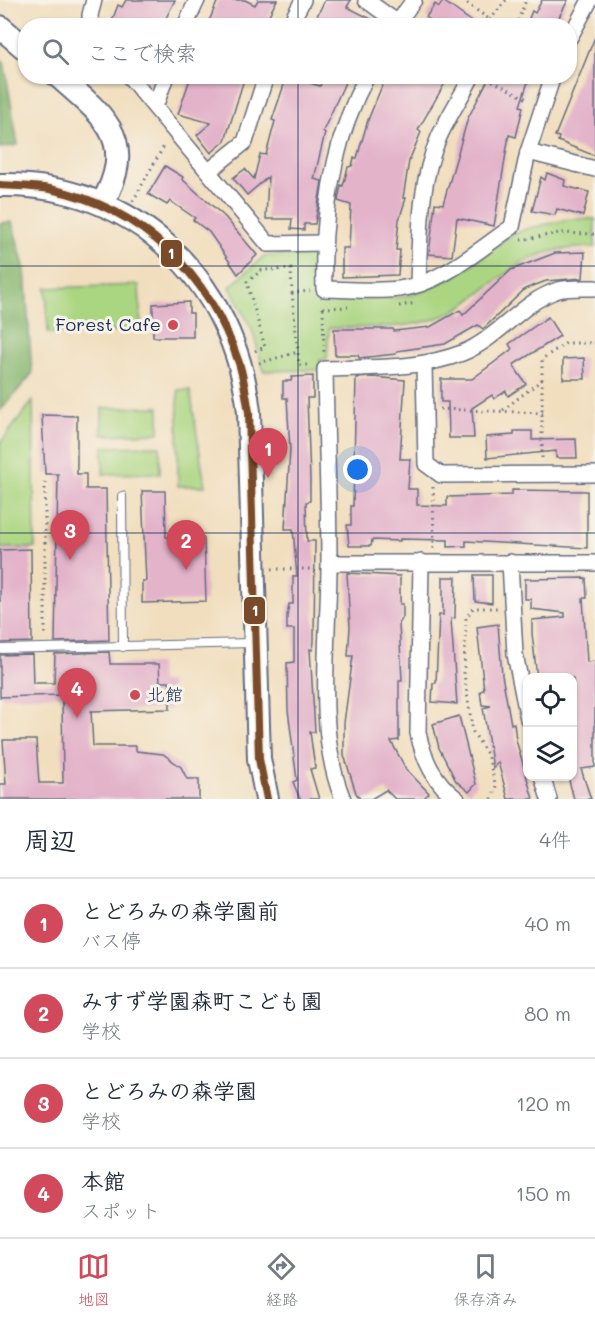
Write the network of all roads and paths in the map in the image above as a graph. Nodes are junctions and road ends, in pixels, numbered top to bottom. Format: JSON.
{"nodes":[{"id":1,"x":94,"y":0,"type":"edge"},
{"id":2,"x":197,"y":0,"type":"edge"},
{"id":3,"x":303,"y":0,"type":"edge"},
{"id":4,"x":366,"y":0,"type":"edge"},
{"id":5,"x":414,"y":0,"type":"edge"},
{"id":6,"x":462,"y":0,"type":"edge"},
{"id":7,"x":506,"y":0,"type":"edge"},
{"id":8,"x":526,"y":0,"type":"edge"},
{"id":9,"x":590,"y":0,"type":"edge"},
{"id":10,"x":90,"y":18,"type":"edge"},
{"id":11,"x":189,"y":18,"type":"edge"},
{"id":12,"x":293,"y":18,"type":"edge"},
{"id":13,"x":390,"y":18,"type":"edge"},
{"id":14,"x":402,"y":18,"type":"edge"},
{"id":15,"x":486,"y":18,"type":"edge"},
{"id":16,"x":492,"y":18,"type":"edge"},
{"id":17,"x":519,"y":18,"type":"edge"},
{"id":18,"x":577,"y":24,"type":"edge"},
{"id":19,"x":0,"y":27,"type":"edge"},
{"id":20,"x":18,"y":42,"type":"edge"},
{"id":21,"x":67,"y":84,"type":"edge"},
{"id":22,"x":136,"y":84,"type":"edge"},
{"id":23,"x":163,"y":84,"type":"edge"},
{"id":24,"x":263,"y":84,"type":"edge"},
{"id":25,"x":363,"y":84,"type":"edge"},
{"id":26,"x":468,"y":84,"type":"edge"},
{"id":27,"x":498,"y":84,"type":"edge"},
{"id":28,"x":550,"y":84,"type":"edge"},
{"id":29,"x":542,"y":105,"type":"junction"},
{"id":30,"x":155,"y":107,"type":"junction"},
{"id":31,"x":174,"y":129,"type":"junction"},
{"id":32,"x":528,"y":152,"type":"junction"},
{"id":33,"x":595,"y":169,"type":"edge"},
{"id":34,"x":209,"y":171,"type":"junction"},
{"id":35,"x":0,"y":185,"type":"edge"},
{"id":36,"x":131,"y":203,"type":"dead end"},
{"id":37,"x":102,"y":204,"type":"junction"},
{"id":38,"x":323,"y":243,"type":"junction"},
{"id":39,"x":418,"y":283,"type":"junction"},
{"id":40,"x":595,"y":288,"type":"edge"},
{"id":41,"x":324,"y":289,"type":"junction"},
{"id":42,"x":292,"y":293,"type":"junction"},
{"id":43,"x":595,"y":343,"type":"edge"},
{"id":44,"x":252,"y":351,"type":"dead end"},
{"id":45,"x":298,"y":352,"type":"junction"},
{"id":46,"x":258,"y":364,"type":"dead end"},
{"id":47,"x":424,"y":364,"type":"junction"},
{"id":48,"x":309,"y":365,"type":"dead end"},
{"id":49,"x":325,"y":369,"type":"junction"},
{"id":50,"x":543,"y":379,"type":"junction"},
{"id":51,"x":425,"y":409,"type":"junction"},
{"id":52,"x":502,"y":411,"type":"junction"},
{"id":53,"x":543,"y":413,"type":"junction"},
{"id":54,"x":595,"y":474,"type":"edge"},
{"id":55,"x":530,"y":475,"type":"junction"},
{"id":56,"x":441,"y":476,"type":"junction"},
{"id":57,"x":45,"y":482,"type":"dead end"},
{"id":58,"x":122,"y":496,"type":"dead end"},
{"id":59,"x":428,"y":562,"type":"junction"},
{"id":60,"x":510,"y":562,"type":"junction"},
{"id":61,"x":329,"y":563,"type":"junction"},
{"id":62,"x":595,"y":563,"type":"edge"},
{"id":63,"x":270,"y":569,"type":"dead end"},
{"id":64,"x":513,"y":608,"type":"junction"},
{"id":65,"x":256,"y":643,"type":"junction"},
{"id":66,"x":123,"y":646,"type":"junction"},
{"id":67,"x":45,"y":648,"type":"junction"},
{"id":68,"x":0,"y":650,"type":"edge"},
{"id":69,"x":523,"y":694,"type":"edge"},
{"id":70,"x":543,"y":781,"type":"edge"},
{"id":71,"x":447,"y":796,"type":"edge"},
{"id":72,"x":267,"y":799,"type":"edge"},
{"id":73,"x":343,"y":799,"type":"edge"},
{"id":74,"x":492,"y":799,"type":"edge"},
{"id":75,"x":549,"y":799,"type":"edge"}],
"edges":[{"from":1,"to":10,"type":"street"},
{"from":2,"to":11,"type":"street"},
{"from":3,"to":12,"type":"street"},
{"from":4,"to":13,"type":"street"},
{"from":5,"to":14,"type":"street"},
{"from":6,"to":15,"type":"path"},
{"from":7,"to":16,"type":"path"},
{"from":8,"to":17,"type":"path"},
{"from":9,"to":18,"type":"street"},
{"from":19,"to":20,"type":"street"},
{"from":21,"to":37,"type":"street"},
{"from":22,"to":30,"type":"street"},
{"from":23,"to":30,"type":"street"},
{"from":24,"to":34,"type":"street"},
{"from":25,"to":38,"type":"street"},
{"from":26,"to":39,"type":"street"},
{"from":27,"to":29,"type":"path"},
{"from":28,"to":29,"type":"street"},
{"from":29,"to":32,"type":"street"},
{"from":30,"to":31,"type":"street"},
{"from":31,"to":34,"type":"street"},
{"from":31,"to":36,"type":"path"},
{"from":32,"to":33,"type":"street"},
{"from":32,"to":39,"type":"street"},
{"from":34,"to":38,"type":"street"},
{"from":35,"to":37,"type":"street"},
{"from":37,"to":65,"type":"street"},
{"from":38,"to":41,"type":"street"},
{"from":39,"to":41,"type":"street"},
{"from":40,"to":47,"type":"street"},
{"from":41,"to":42,"type":"path"},
{"from":41,"to":49,"type":"path"},
{"from":42,"to":44,"type":"path"},
{"from":42,"to":45,"type":"path"},
{"from":43,"to":50,"type":"path"},
{"from":45,"to":46,"type":"path"},
{"from":45,"to":48,"type":"path"},
{"from":47,"to":49,"type":"street"},
{"from":47,"to":51,"type":"street"},
{"from":49,"to":61,"type":"street"},
{"from":50,"to":52,"type":"path"},
{"from":50,"to":53,"type":"path"},
{"from":51,"to":52,"type":"path"},
{"from":51,"to":56,"type":"street"},
{"from":52,"to":53,"type":"path"},
{"from":53,"to":55,"type":"path"},
{"from":54,"to":55,"type":"street"},
{"from":55,"to":56,"type":"street"},
{"from":56,"to":59,"type":"path"},
{"from":57,"to":67,"type":"path"},
{"from":58,"to":66,"type":"lane"},
{"from":59,"to":60,"type":"street"},
{"from":59,"to":61,"type":"street"},
{"from":59,"to":71,"type":"street"},
{"from":60,"to":62,"type":"street"},
{"from":60,"to":64,"type":"street"},
{"from":61,"to":63,"type":"path"},
{"from":61,"to":73,"type":"street"},
{"from":64,"to":69,"type":"street"},
{"from":64,"to":74,"type":"path"},
{"from":65,"to":66,"type":"lane"},
{"from":65,"to":72,"type":"street"},
{"from":66,"to":67,"type":"lane"},
{"from":67,"to":68,"type":"lane"},
{"from":70,"to":75,"type":"street"}]}
